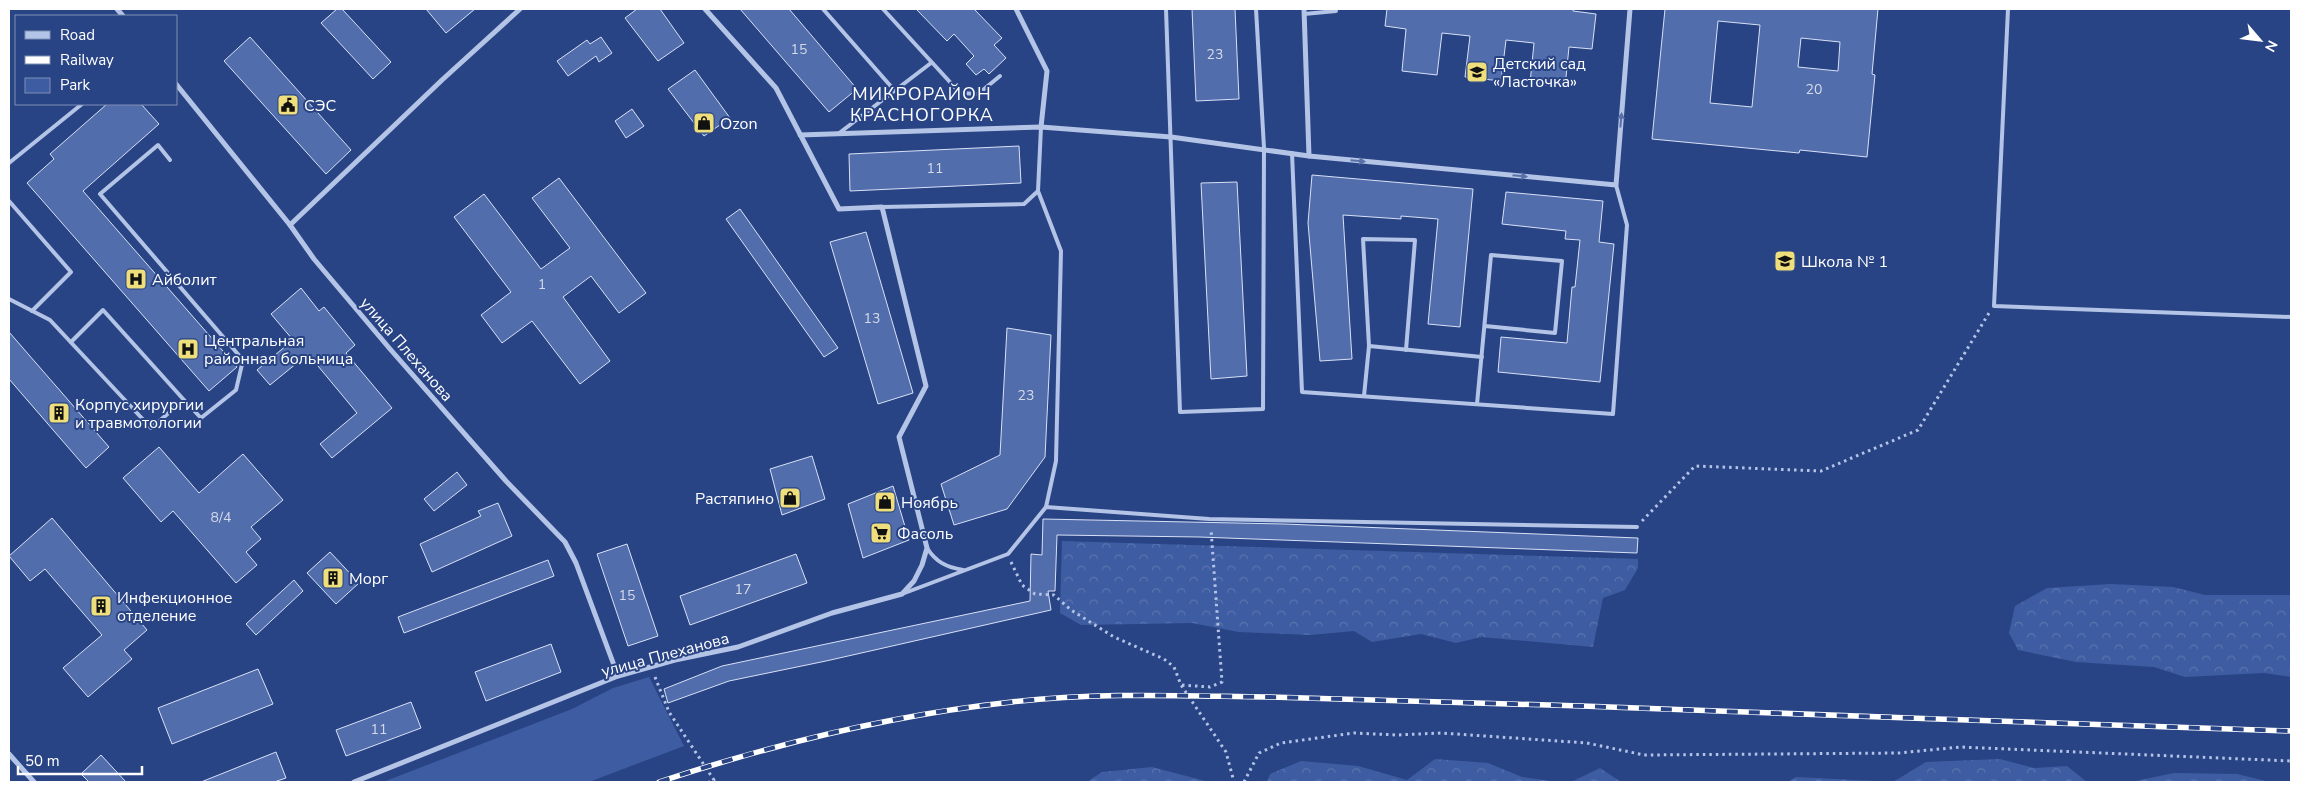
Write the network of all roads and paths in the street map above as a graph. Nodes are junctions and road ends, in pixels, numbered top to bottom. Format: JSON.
{"nodes":[{"id":1,"x":520,"y":9,"type":"edge"},
{"id":2,"x":706,"y":9,"type":"edge"},
{"id":3,"x":823,"y":9,"type":"edge"},
{"id":4,"x":883,"y":9,"type":"edge"},
{"id":5,"x":1016,"y":9,"type":"edge"},
{"id":6,"x":1166,"y":9,"type":"edge"},
{"id":7,"x":1256,"y":9,"type":"edge"},
{"id":8,"x":1630,"y":9,"type":"edge"},
{"id":9,"x":2008,"y":9,"type":"edge"},
{"id":10,"x":1304,"y":11,"type":"edge"},
{"id":11,"x":1336,"y":11,"type":"dead end"},
{"id":12,"x":931,"y":64,"type":"junction"},
{"id":13,"x":1000,"y":76,"type":"dead end"},
{"id":14,"x":178,"y":86,"type":"edge"},
{"id":15,"x":895,"y":91,"type":"junction"},
{"id":16,"x":81,"y":105,"type":"edge"},
{"id":17,"x":1041,"y":127,"type":"junction"},
{"id":18,"x":838,"y":134,"type":"junction"},
{"id":19,"x":800,"y":135,"type":"junction"},
{"id":20,"x":1170,"y":137,"type":"junction"},
{"id":21,"x":1264,"y":148,"type":"junction"},
{"id":22,"x":1292,"y":153,"type":"junction"},
{"id":23,"x":1309,"y":156,"type":"junction"},
{"id":24,"x":170,"y":160,"type":"dead end"},
{"id":25,"x":9,"y":163,"type":"edge"},
{"id":26,"x":1616,"y":185,"type":"junction"},
{"id":27,"x":1038,"y":191,"type":"junction"},
{"id":28,"x":9,"y":202,"type":"edge"},
{"id":29,"x":882,"y":207,"type":"junction"},
{"id":30,"x":290,"y":225,"type":"junction"},
{"id":31,"x":9,"y":299,"type":"edge"},
{"id":32,"x":1994,"y":306,"type":"junction"},
{"id":33,"x":32,"y":311,"type":"junction"},
{"id":34,"x":2291,"y":317,"type":"edge"},
{"id":35,"x":1484,"y":326,"type":"junction"},
{"id":36,"x":71,"y":342,"type":"junction"},
{"id":37,"x":1369,"y":346,"type":"junction"},
{"id":38,"x":1406,"y":350,"type":"junction"},
{"id":39,"x":1482,"y":357,"type":"junction"},
{"id":40,"x":1364,"y":396,"type":"junction"},
{"id":41,"x":184,"y":400,"type":"junction"},
{"id":42,"x":1477,"y":404,"type":"junction"},
{"id":43,"x":1046,"y":507,"type":"junction"},
{"id":44,"x":1210,"y":518,"type":"junction"},
{"id":45,"x":1637,"y":527,"type":"joint"},
{"id":46,"x":927,"y":548,"type":"junction"},
{"id":47,"x":1008,"y":554,"type":"junction"},
{"id":48,"x":965,"y":570,"type":"junction"},
{"id":49,"x":902,"y":594,"type":"junction"},
{"id":50,"x":651,"y":667,"type":"junction"},
{"id":51,"x":618,"y":676,"type":"junction"},
{"id":52,"x":1182,"y":686,"type":"junction"},
{"id":53,"x":9,"y":754,"type":"edge"},
{"id":54,"x":2291,"y":761,"type":"edge"},
{"id":55,"x":34,"y":782,"type":"edge"},
{"id":56,"x":354,"y":782,"type":"edge"},
{"id":57,"x":709,"y":782,"type":"edge"},
{"id":58,"x":1234,"y":782,"type":"edge"},
{"id":59,"x":1244,"y":782,"type":"edge"}],
"edges":[{"from":1,"to":30,"type":"street"},
{"from":2,"to":19,"type":"street"},
{"from":3,"to":15,"type":"lane"},
{"from":4,"to":12,"type":"lane"},
{"from":5,"to":17,"type":"street"},
{"from":6,"to":20,"type":"lane"},
{"from":7,"to":21,"type":"lane"},
{"from":26,"to":8,"type":"street","one_way":true},
{"from":9,"to":32,"type":"lane"},
{"from":10,"to":11,"type":"lane"},
{"from":10,"to":23,"type":"street"},
{"from":12,"to":13,"type":"lane"},
{"from":12,"to":15,"type":"lane"},
{"from":14,"to":30,"type":"street","name":"улица Плеханова"},
{"from":15,"to":18,"type":"lane"},
{"from":16,"to":25,"type":"lane"},
{"from":17,"to":18,"type":"street"},
{"from":17,"to":20,"type":"street"},
{"from":17,"to":27,"type":"lane"},
{"from":18,"to":19,"type":"street"},
{"from":19,"to":29,"type":"street"},
{"from":20,"to":21,"type":"street"},
{"from":20,"to":21,"type":"lane"},
{"from":21,"to":22,"type":"street"},
{"from":22,"to":23,"type":"street"},
{"from":22,"to":40,"type":"lane"},
{"from":23,"to":26,"type":"street","one_way":true},
{"from":24,"to":41,"type":"lane"},
{"from":26,"to":42,"type":"lane"},
{"from":27,"to":29,"type":"lane"},
{"from":27,"to":43,"type":"lane"},
{"from":28,"to":33,"type":"lane"},
{"from":29,"to":46,"type":"street"},
{"from":30,"to":51,"type":"street","name":"улица Плеханова"},
{"from":31,"to":33,"type":"lane"},
{"from":32,"to":34,"type":"lane"},
{"from":32,"to":45,"type":"path"},
{"from":33,"to":36,"type":"lane"},
{"from":35,"to":35,"type":"lane"},
{"from":35,"to":39,"type":"lane"},
{"from":36,"to":41,"type":"lane"},
{"from":36,"to":41,"type":"lane"},
{"from":37,"to":38,"type":"lane"},
{"from":37,"to":38,"type":"lane"},
{"from":37,"to":40,"type":"lane"},
{"from":38,"to":39,"type":"lane"},
{"from":39,"to":42,"type":"lane"},
{"from":40,"to":42,"type":"lane"},
{"from":43,"to":44,"type":"lane"},
{"from":43,"to":47,"type":"lane"},
{"from":44,"to":45,"type":"lane"},
{"from":44,"to":52,"type":"path"},
{"from":46,"to":48,"type":"lane"},
{"from":46,"to":49,"type":"street"},
{"from":47,"to":48,"type":"lane"},
{"from":47,"to":52,"type":"path"},
{"from":48,"to":49,"type":"lane"},
{"from":49,"to":50,"type":"street","name":"улица Плеханова"},
{"from":50,"to":51,"type":"street","name":"улица Плеханова"},
{"from":50,"to":57,"type":"path"},
{"from":51,"to":56,"type":"street","name":"улица Плеханова"},
{"from":52,"to":58,"type":"path"},
{"from":53,"to":55,"type":"street"},
{"from":54,"to":59,"type":"path"}]}
